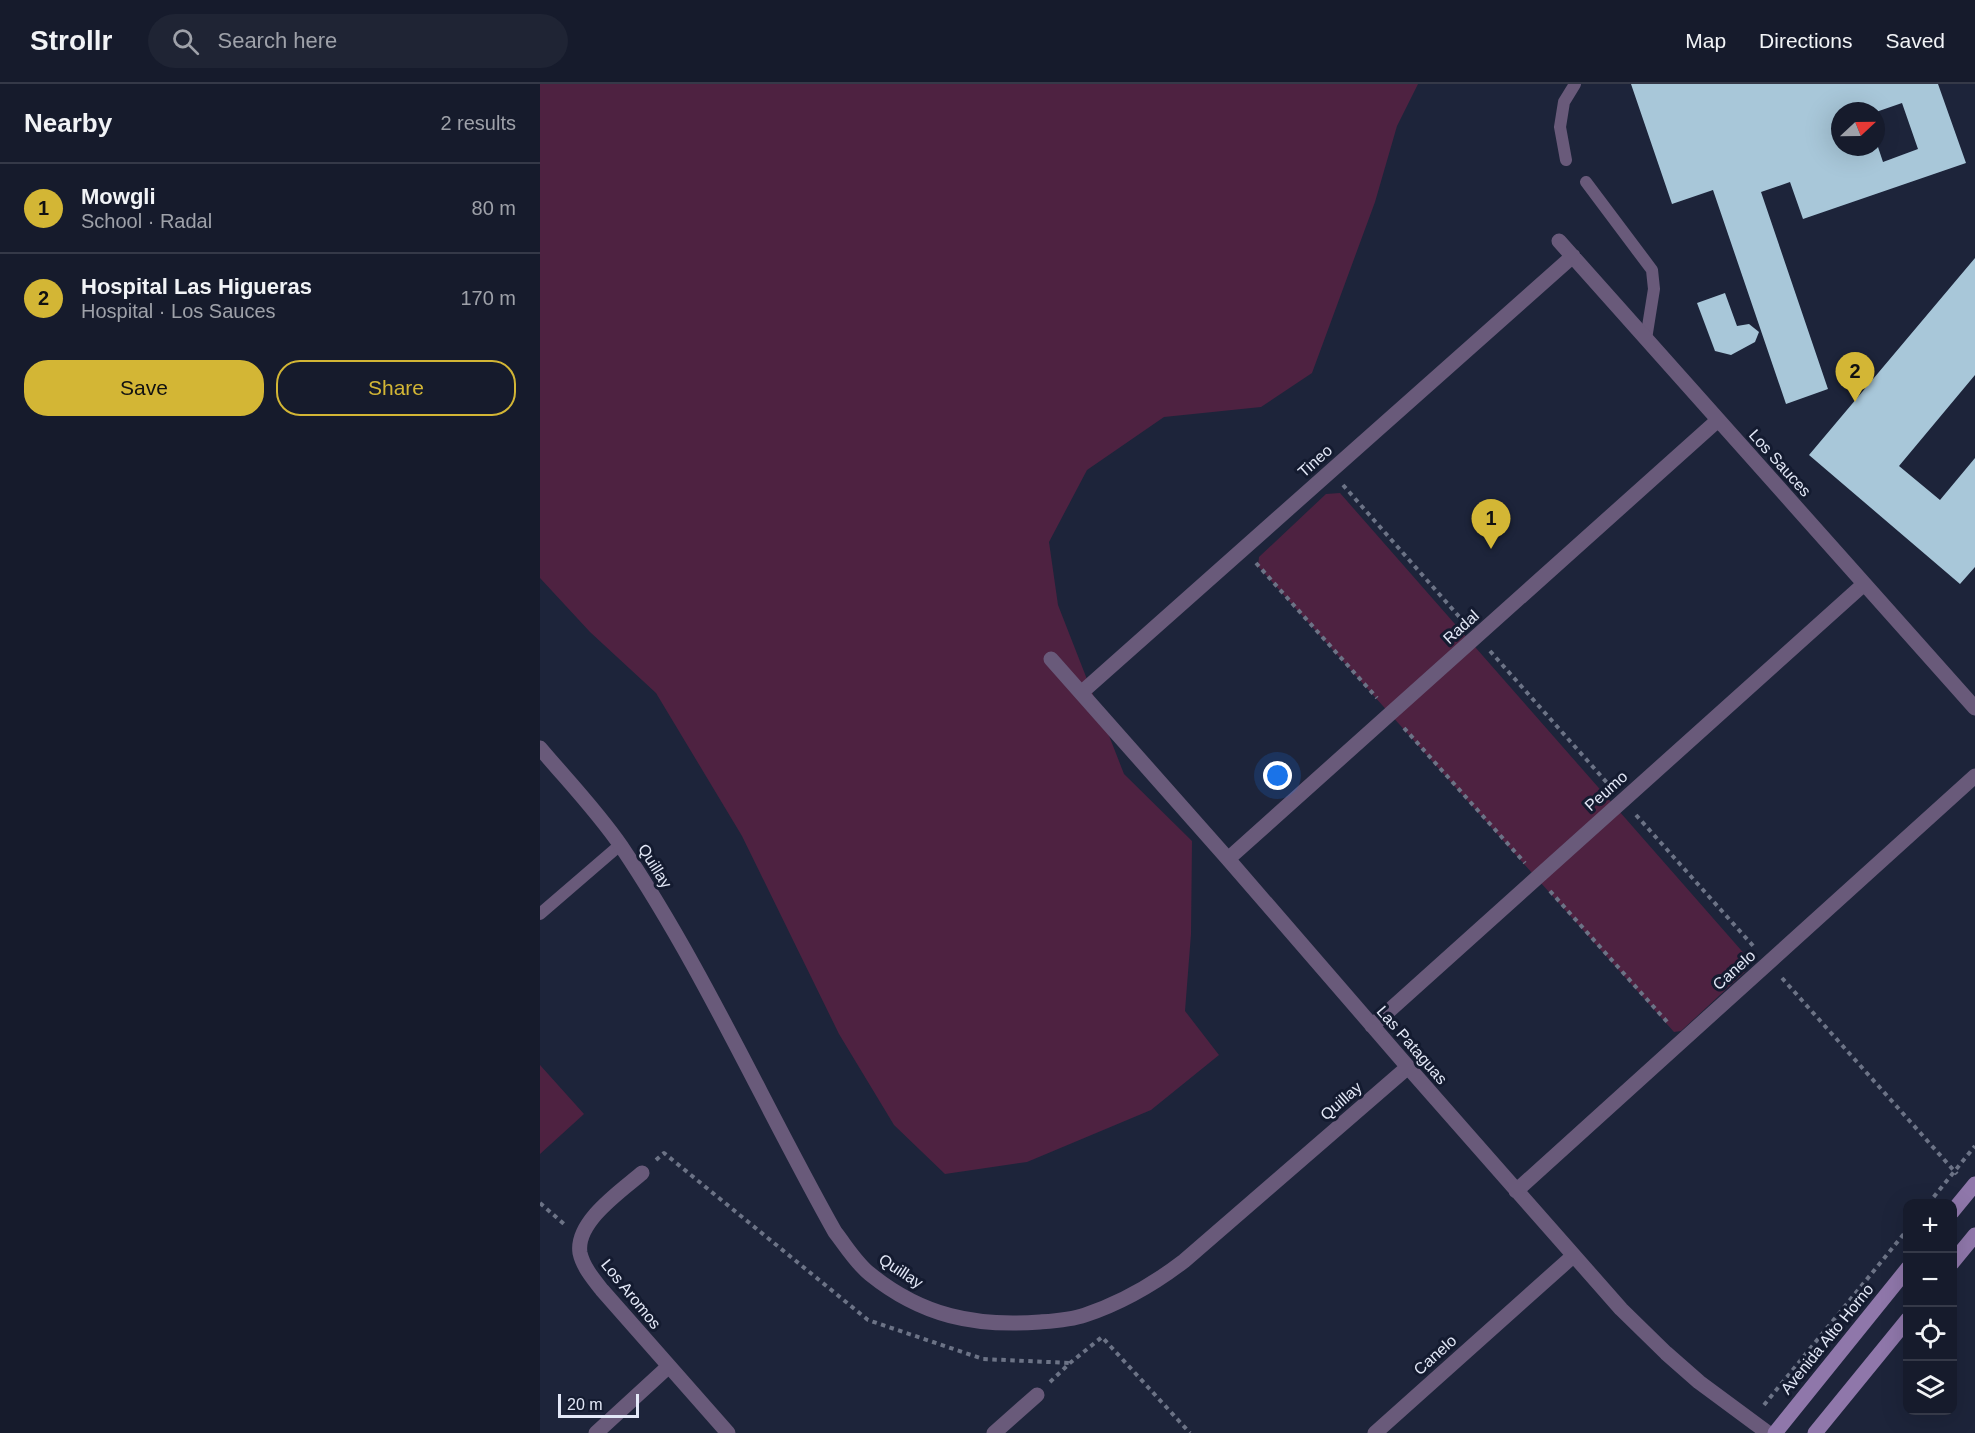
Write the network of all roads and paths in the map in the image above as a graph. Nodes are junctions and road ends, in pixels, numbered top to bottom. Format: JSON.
{"nodes":[{"id":1,"x":1575,"y":84,"type":"edge"},
{"id":2,"x":1566,"y":160,"type":"dead end"},
{"id":3,"x":1586,"y":182,"type":"dead end"},
{"id":4,"x":1559,"y":242,"type":"dead end"},
{"id":5,"x":1573,"y":256,"type":"junction"},
{"id":6,"x":1647,"y":339,"type":"junction"},
{"id":7,"x":1718,"y":420,"type":"junction"},
{"id":8,"x":1330,"y":471,"type":"junction"},
{"id":9,"x":1243,"y":549,"type":"junction"},
{"id":10,"x":1864,"y":584,"type":"junction"},
{"id":11,"x":1477,"y":637,"type":"junction"},
{"id":12,"x":1051,"y":659,"type":"dead end"},
{"id":13,"x":1081,"y":693,"type":"junction"},
{"id":14,"x":1975,"y":708,"type":"edge"},
{"id":15,"x":1391,"y":714,"type":"junction"},
{"id":16,"x":540,"y":748,"type":"edge"},
{"id":17,"x":1975,"y":776,"type":"edge"},
{"id":18,"x":1623,"y":800,"type":"junction"},
{"id":19,"x":620,"y":845,"type":"junction"},
{"id":20,"x":1228,"y":860,"type":"junction"},
{"id":21,"x":1538,"y":877,"type":"junction"},
{"id":22,"x":540,"y":914,"type":"edge"},
{"id":23,"x":1768,"y":963,"type":"junction"},
{"id":24,"x":1372,"y":1026,"type":"junction"},
{"id":25,"x":1683,"y":1040,"type":"junction"},
{"id":26,"x":1408,"y":1067,"type":"junction"},
{"id":27,"x":1975,"y":1146,"type":"edge"},
{"id":28,"x":1954,"y":1171,"type":"junction"},
{"id":29,"x":642,"y":1173,"type":"dead end"},
{"id":30,"x":1973,"y":1187,"type":"edge"},
{"id":31,"x":1516,"y":1191,"type":"junction"},
{"id":32,"x":1931,"y":1199,"type":"edge"},
{"id":33,"x":540,"y":1203,"type":"edge"},
{"id":34,"x":1957,"y":1207,"type":"edge"},
{"id":35,"x":1903,"y":1235,"type":"edge"},
{"id":36,"x":1975,"y":1235,"type":"edge"},
{"id":37,"x":582,"y":1239,"type":"junction"},
{"id":38,"x":1573,"y":1256,"type":"junction"},
{"id":39,"x":1957,"y":1258,"type":"edge"},
{"id":40,"x":1903,"y":1274,"type":"edge"},
{"id":41,"x":1903,"y":1325,"type":"edge"},
{"id":42,"x":1070,"y":1363,"type":"dead end"},
{"id":43,"x":669,"y":1366,"type":"junction"},
{"id":44,"x":1037,"y":1395,"type":"dead end"},
{"id":45,"x":1751,"y":1421,"type":"junction"},
{"id":46,"x":596,"y":1433,"type":"edge"},
{"id":47,"x":728,"y":1433,"type":"edge"},
{"id":48,"x":994,"y":1433,"type":"edge"},
{"id":49,"x":1190,"y":1433,"type":"edge"},
{"id":50,"x":1375,"y":1433,"type":"edge"},
{"id":51,"x":1768,"y":1433,"type":"edge"},
{"id":52,"x":1775,"y":1433,"type":"edge"},
{"id":53,"x":1815,"y":1433,"type":"edge"}],
"edges":[{"from":1,"to":2,"type":"lane"},
{"from":3,"to":6,"type":"lane"},
{"from":4,"to":5,"type":"street","name":"Los Sauces"},
{"from":5,"to":6,"type":"street","name":"Los Sauces"},
{"from":5,"to":8,"type":"street","name":"Tineo"},
{"from":6,"to":7,"type":"street","name":"Los Sauces"},
{"from":7,"to":10,"type":"street","name":"Los Sauces"},
{"from":7,"to":11,"type":"street","name":"Radal"},
{"from":8,"to":9,"type":"street","name":"Tineo"},
{"from":8,"to":11,"type":"path"},
{"from":9,"to":13,"type":"street","name":"Tineo"},
{"from":9,"to":15,"type":"path"},
{"from":10,"to":14,"type":"street","name":"Los Sauces"},
{"from":10,"to":18,"type":"street","name":"Peumo"},
{"from":11,"to":15,"type":"street","name":"Radal"},
{"from":11,"to":18,"type":"path"},
{"from":12,"to":13,"type":"street","name":"Las Pataguas"},
{"from":13,"to":20,"type":"street","name":"Las Pataguas"},
{"from":15,"to":20,"type":"street","name":"Radal"},
{"from":15,"to":21,"type":"path"},
{"from":16,"to":19,"type":"street","name":"Quillay"},
{"from":17,"to":23,"type":"street","name":"Canelo"},
{"from":18,"to":21,"type":"street","name":"Peumo"},
{"from":18,"to":23,"type":"path"},
{"from":19,"to":22,"type":"lane"},
{"from":19,"to":26,"type":"street","name":"Quillay"},
{"from":20,"to":24,"type":"street","name":"Las Pataguas"},
{"from":21,"to":24,"type":"street","name":"Peumo"},
{"from":21,"to":25,"type":"path"},
{"from":23,"to":25,"type":"street","name":"Canelo"},
{"from":23,"to":28,"type":"path"},
{"from":24,"to":26,"type":"street","name":"Las Pataguas"},
{"from":25,"to":31,"type":"street","name":"Canelo"},
{"from":26,"to":31,"type":"street","name":"Las Pataguas"},
{"from":27,"to":28,"type":"path"},
{"from":28,"to":30,"type":"path"},
{"from":28,"to":32,"type":"path"},
{"from":29,"to":37,"type":"street"},
{"from":30,"to":34,"type":"main road"},
{"from":31,"to":38,"type":"street","name":"Las Pataguas"},
{"from":33,"to":37,"type":"path"},
{"from":35,"to":45,"type":"path"},
{"from":36,"to":39,"type":"main road"},
{"from":37,"to":43,"type":"street","name":"Los Aromos"},
{"from":38,"to":45,"type":"street","name":"Las Pataguas"},
{"from":38,"to":50,"type":"street","name":"Canelo"},
{"from":40,"to":52,"type":"main road","name":"Avenida Alto Horno"},
{"from":41,"to":53,"type":"main road"},
{"from":42,"to":49,"type":"path"},
{"from":43,"to":46,"type":"street"},
{"from":43,"to":47,"type":"street","name":"Los Aromos"},
{"from":44,"to":48,"type":"street"},
{"from":45,"to":51,"type":"street","name":"Las Pataguas"}]}
